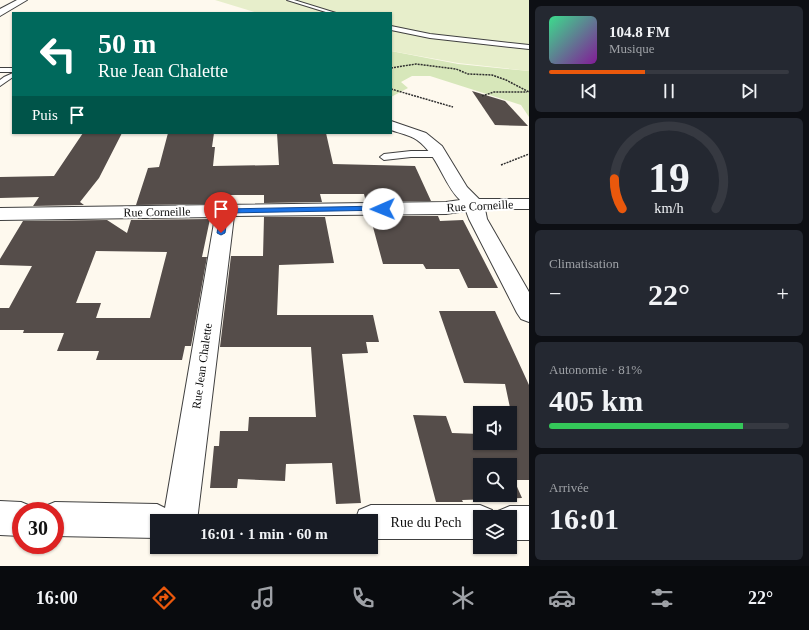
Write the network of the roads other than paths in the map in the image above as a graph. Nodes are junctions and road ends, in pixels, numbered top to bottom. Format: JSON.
{"nodes":[{"id":1,"x":23,"y":0,"type":"edge"},
{"id":2,"x":289,"y":0,"type":"edge"},
{"id":3,"x":331,"y":12,"type":"edge"},
{"id":4,"x":0,"y":13,"type":"edge"},
{"id":5,"x":392,"y":28,"type":"edge"},
{"id":6,"x":529,"y":47,"type":"edge"},
{"id":7,"x":0,"y":70,"type":"edge"},
{"id":8,"x":12,"y":70,"type":"edge"},
{"id":9,"x":12,"y":75,"type":"edge"},
{"id":10,"x":0,"y":84,"type":"edge"},
{"id":11,"x":392,"y":125,"type":"edge"},
{"id":12,"x":440,"y":154,"type":"junction"},
{"id":13,"x":384,"y":157,"type":"dead end"},
{"id":14,"x":474,"y":204,"type":"junction"},
{"id":15,"x":529,"y":204,"type":"edge"},
{"id":16,"x":224,"y":211,"type":"junction"},
{"id":17,"x":0,"y":214,"type":"edge"},
{"id":18,"x":529,"y":313,"type":"edge"},
{"id":19,"x":181,"y":514,"type":"edge"},
{"id":20,"x":0,"y":518,"type":"edge"},
{"id":21,"x":12,"y":518,"type":"edge"},
{"id":22,"x":64,"y":519,"type":"edge"},
{"id":23,"x":150,"y":521,"type":"edge"},
{"id":24,"x":378,"y":522,"type":"edge"},
{"id":25,"x":473,"y":522,"type":"edge"},
{"id":26,"x":517,"y":523,"type":"edge"},
{"id":27,"x":529,"y":523,"type":"edge"}],
"edges":[{"from":1,"to":4,"type":"street"},
{"from":2,"to":3,"type":"lane"},
{"from":5,"to":6,"type":"lane"},
{"from":7,"to":8,"type":"lane"},
{"from":9,"to":10,"type":"lane"},
{"from":11,"to":12,"type":"street"},
{"from":12,"to":13,"type":"lane"},
{"from":12,"to":14,"type":"street"},
{"from":14,"to":15,"type":"street","name":"Rue Corneille"},
{"from":14,"to":16,"type":"street","name":"Rue Corneille"},
{"from":14,"to":18,"type":"street"},
{"from":16,"to":17,"type":"street","name":"Rue Corneille"},
{"from":16,"to":19,"type":"street","name":"Rue Jean Chalette"},
{"from":20,"to":21,"type":"street"},
{"from":22,"to":23,"type":"street"},
{"from":24,"to":25,"type":"street","name":"Rue du Pech"},
{"from":26,"to":27,"type":"street"}]}
